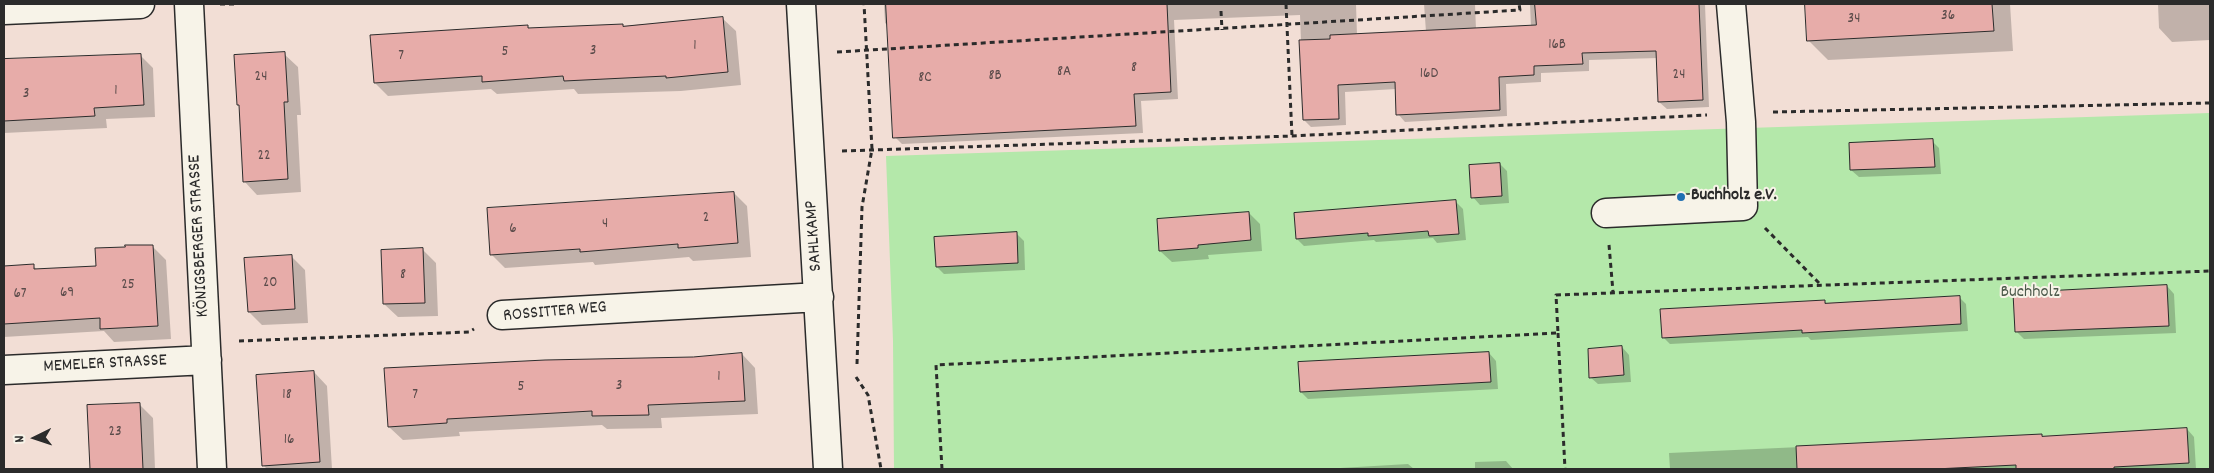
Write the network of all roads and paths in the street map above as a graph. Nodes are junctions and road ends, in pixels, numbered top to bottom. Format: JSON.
{"nodes":[{"id":1,"x":140,"y":4,"type":"edge"},
{"id":2,"x":189,"y":4,"type":"edge"},
{"id":3,"x":801,"y":4,"type":"edge"},
{"id":4,"x":864,"y":4,"type":"edge"},
{"id":5,"x":1286,"y":4,"type":"edge"},
{"id":6,"x":1520,"y":4,"type":"edge"},
{"id":7,"x":1732,"y":4,"type":"edge"},
{"id":8,"x":4,"y":10,"type":"edge"},
{"id":9,"x":1221,"y":11,"type":"dead end"},
{"id":10,"x":1287,"y":26,"type":"junction"},
{"id":11,"x":1222,"y":30,"type":"junction"},
{"id":12,"x":867,"y":50,"type":"junction"},
{"id":13,"x":804,"y":54,"type":"junction"},
{"id":14,"x":2210,"y":103,"type":"edge"},
{"id":15,"x":1740,"y":113,"type":"junction"},
{"id":16,"x":1292,"y":136,"type":"junction"},
{"id":17,"x":872,"y":149,"type":"junction"},
{"id":18,"x":810,"y":153,"type":"junction"},
{"id":19,"x":1744,"y":206,"type":"junction"},
{"id":20,"x":1606,"y":213,"type":"joint"},
{"id":21,"x":2210,"y":271,"type":"edge"},
{"id":22,"x":1821,"y":284,"type":"junction"},
{"id":23,"x":1613,"y":292,"type":"junction"},
{"id":24,"x":819,"y":297,"type":"junction"},
{"id":25,"x":502,"y":315,"type":"joint"},
{"id":26,"x":1558,"y":333,"type":"junction"},
{"id":27,"x":820,"y":334,"type":"junction"},
{"id":28,"x":206,"y":351,"type":"junction"},
{"id":29,"x":4,"y":370,"type":"edge"},
{"id":30,"x":856,"y":377,"type":"junction"},
{"id":31,"x":212,"y":469,"type":"edge"},
{"id":32,"x":828,"y":469,"type":"edge"},
{"id":33,"x":881,"y":469,"type":"edge"},
{"id":34,"x":942,"y":469,"type":"edge"},
{"id":35,"x":1565,"y":469,"type":"edge"}],
"edges":[{"from":1,"to":8,"type":"street"},
{"from":2,"to":28,"type":"street","name":"KÖNIGSBERGER STRASSE"},
{"from":3,"to":13,"type":"street","name":"SAHLKAMP"},
{"from":4,"to":12,"type":"path"},
{"from":5,"to":10,"type":"path"},
{"from":6,"to":10,"type":"path"},
{"from":7,"to":15,"type":"street"},
{"from":9,"to":11,"type":"path"},
{"from":10,"to":11,"type":"path"},
{"from":10,"to":16,"type":"path"},
{"from":11,"to":12,"type":"path"},
{"from":12,"to":13,"type":"path"},
{"from":12,"to":17,"type":"path"},
{"from":13,"to":18,"type":"street","name":"SAHLKAMP"},
{"from":14,"to":15,"type":"path"},
{"from":15,"to":16,"type":"path"},
{"from":15,"to":19,"type":"street"},
{"from":16,"to":17,"type":"path"},
{"from":17,"to":18,"type":"path"},
{"from":17,"to":30,"type":"path"},
{"from":18,"to":24,"type":"street","name":"SAHLKAMP"},
{"from":19,"to":20,"type":"street"},
{"from":19,"to":22,"type":"path"},
{"from":20,"to":23,"type":"path"},
{"from":21,"to":22,"type":"path"},
{"from":22,"to":23,"type":"path"},
{"from":23,"to":26,"type":"path"},
{"from":24,"to":25,"type":"street","name":"ROSSITTER WEG"},
{"from":24,"to":27,"type":"street","name":"SAHLKAMP"},
{"from":25,"to":28,"type":"path","name":"ROSSITTER WEG"},
{"from":26,"to":34,"type":"path"},
{"from":26,"to":35,"type":"path"},
{"from":27,"to":30,"type":"path"},
{"from":27,"to":32,"type":"street","name":"SAHLKAMP"},
{"from":28,"to":29,"type":"street","name":"MEMELER STRASSE"},
{"from":28,"to":31,"type":"street","name":"KÖNIGSBERGER STRASSE"},
{"from":30,"to":33,"type":"path"}]}
